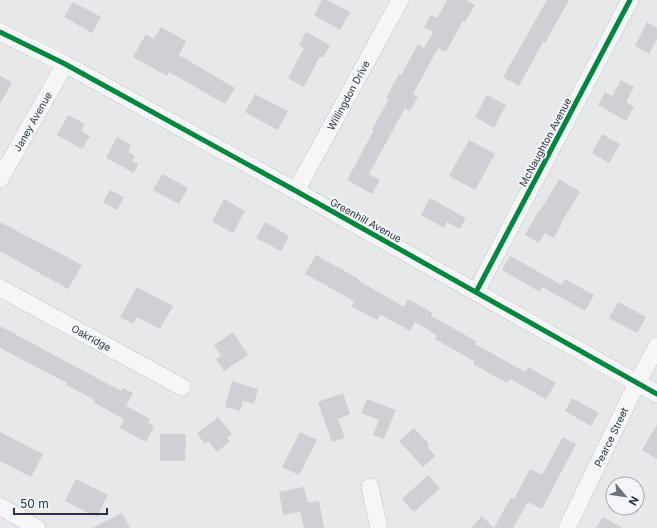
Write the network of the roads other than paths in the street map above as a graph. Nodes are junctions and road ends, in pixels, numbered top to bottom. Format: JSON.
{"nodes":[{"id":1,"x":400,"y":0,"type":"edge"},
{"id":2,"x":630,"y":0,"type":"edge"},
{"id":3,"x":0,"y":32,"type":"edge"},
{"id":4,"x":65,"y":64,"type":"junction"},
{"id":5,"x":0,"y":179,"type":"edge"},
{"id":6,"x":296,"y":191,"type":"junction"},
{"id":7,"x":0,"y":288,"type":"edge"},
{"id":8,"x":476,"y":292,"type":"junction"},
{"id":9,"x":657,"y":346,"type":"edge"},
{"id":10,"x":637,"y":383,"type":"junction"},
{"id":11,"x":182,"y":387,"type":"dead end"},
{"id":12,"x":657,"y":394,"type":"edge"},
{"id":13,"x":370,"y":487,"type":"dead end"},
{"id":14,"x":0,"y":506,"type":"edge"},
{"id":15,"x":37,"y":528,"type":"edge"},
{"id":16,"x":379,"y":528,"type":"edge"},
{"id":17,"x":566,"y":528,"type":"edge"}],
"edges":[{"from":1,"to":6,"type":"street","name":"Willingdon Drive"},
{"from":2,"to":8,"type":"street","name":"McNaughton Avenue"},
{"from":3,"to":4,"type":"street","name":"Greenhill Avenue"},
{"from":4,"to":5,"type":"street","name":"Janey Avenue"},
{"from":4,"to":6,"type":"street","name":"Greenhill Avenue"},
{"from":6,"to":8,"type":"street","name":"Greenhill Avenue"},
{"from":7,"to":11,"type":"street","name":"Oakridge"},
{"from":8,"to":10,"type":"street","name":"Greenhill Avenue"},
{"from":9,"to":10,"type":"street","name":"Pearce Street"},
{"from":10,"to":12,"type":"street","name":"Greenhill Avenue"},
{"from":10,"to":17,"type":"street","name":"Pearce Street"},
{"from":13,"to":16,"type":"street"},
{"from":14,"to":15,"type":"street"}]}
